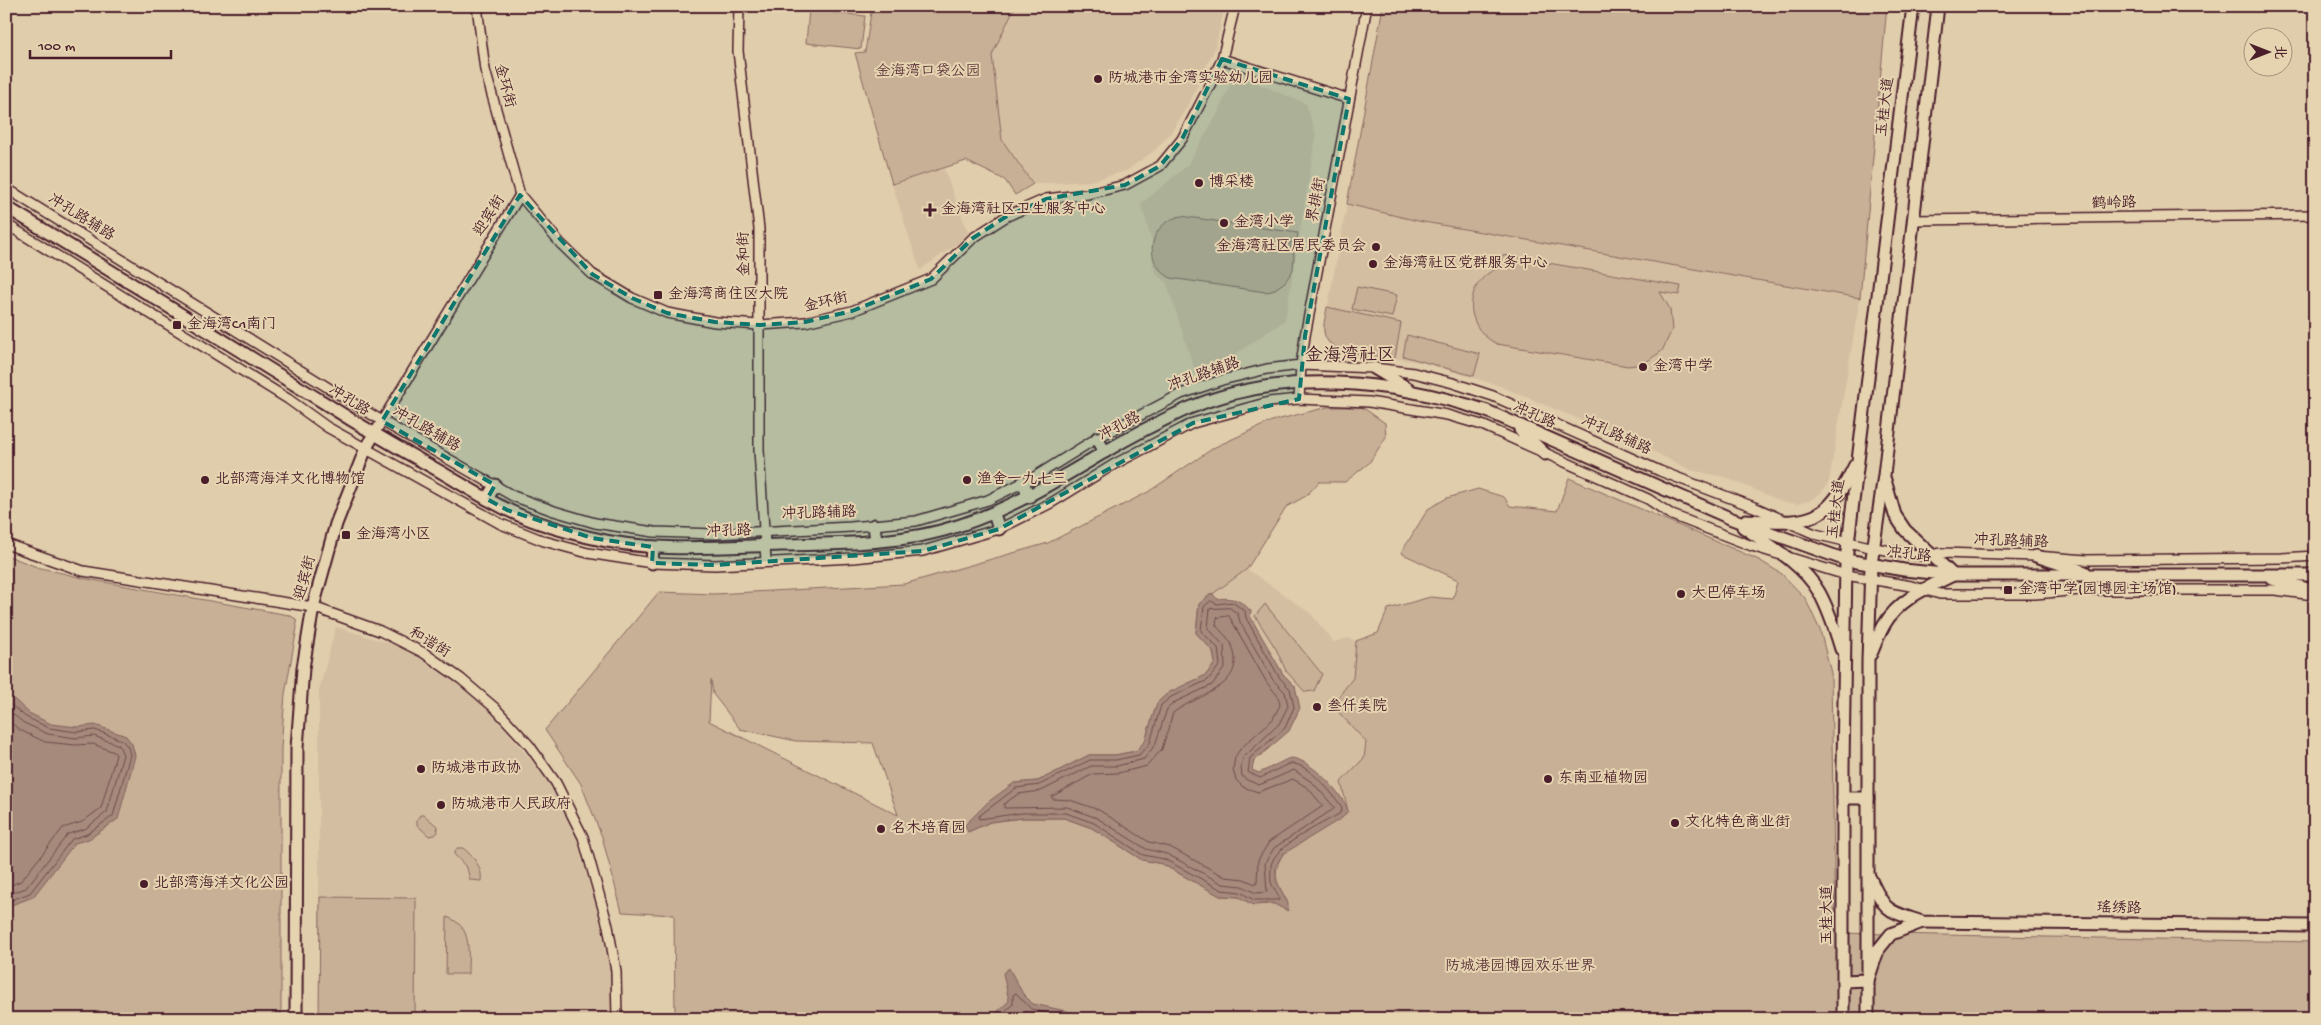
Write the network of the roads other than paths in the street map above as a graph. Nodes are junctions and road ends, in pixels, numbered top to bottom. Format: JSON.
{"nodes":[{"id":1,"x":477,"y":6,"type":"edge"},
{"id":2,"x":739,"y":6,"type":"edge"},
{"id":3,"x":1235,"y":6,"type":"edge"},
{"id":4,"x":1367,"y":6,"type":"edge"},
{"id":5,"x":1913,"y":6,"type":"edge"},
{"id":6,"x":1938,"y":6,"type":"edge"},
{"id":7,"x":1222,"y":59,"type":"junction"},
{"id":8,"x":1349,"y":99,"type":"junction"},
{"id":9,"x":6,"y":188,"type":"edge"},
{"id":10,"x":520,"y":195,"type":"junction"},
{"id":11,"x":6,"y":207,"type":"edge"},
{"id":12,"x":2315,"y":215,"type":"edge"},
{"id":13,"x":1913,"y":220,"type":"junction"},
{"id":14,"x":6,"y":224,"type":"edge"},
{"id":15,"x":760,"y":325,"type":"junction"},
{"id":16,"x":1301,"y":365,"type":"junction"},
{"id":17,"x":1374,"y":368,"type":"junction"},
{"id":18,"x":1300,"y":382,"type":"junction"},
{"id":19,"x":1413,"y":391,"type":"junction"},
{"id":20,"x":1299,"y":399,"type":"junction"},
{"id":21,"x":382,"y":420,"type":"junction"},
{"id":22,"x":1513,"y":423,"type":"junction"},
{"id":23,"x":374,"y":434,"type":"junction"},
{"id":24,"x":1097,"y":438,"type":"junction"},
{"id":25,"x":366,"y":448,"type":"junction"},
{"id":26,"x":1105,"y":452,"type":"junction"},
{"id":27,"x":1545,"y":454,"type":"junction"},
{"id":28,"x":1858,"y":458,"type":"junction"},
{"id":29,"x":1884,"y":475,"type":"junction"},
{"id":30,"x":1023,"y":482,"type":"junction"},
{"id":31,"x":495,"y":485,"type":"junction"},
{"id":32,"x":1029,"y":497,"type":"junction"},
{"id":33,"x":487,"y":499,"type":"junction"},
{"id":34,"x":994,"y":514,"type":"junction"},
{"id":35,"x":1732,"y":519,"type":"junction"},
{"id":36,"x":1788,"y":522,"type":"junction"},
{"id":37,"x":874,"y":525,"type":"junction"},
{"id":38,"x":999,"y":529,"type":"junction"},
{"id":39,"x":765,"y":530,"type":"junction"},
{"id":40,"x":876,"y":540,"type":"junction"},
{"id":41,"x":1848,"y":543,"type":"junction"},
{"id":42,"x":6,"y":544,"type":"edge"},
{"id":43,"x":766,"y":546,"type":"junction"},
{"id":44,"x":653,"y":547,"type":"junction"},
{"id":45,"x":1874,"y":548,"type":"junction"},
{"id":46,"x":1782,"y":555,"type":"junction"},
{"id":47,"x":1931,"y":555,"type":"junction"},
{"id":48,"x":2036,"y":556,"type":"junction"},
{"id":49,"x":2315,"y":556,"type":"edge"},
{"id":50,"x":1846,"y":560,"type":"junction"},
{"id":51,"x":766,"y":561,"type":"junction"},
{"id":52,"x":652,"y":563,"type":"junction"},
{"id":53,"x":1871,"y":565,"type":"junction"},
{"id":54,"x":1846,"y":575,"type":"junction"},
{"id":55,"x":1953,"y":575,"type":"junction"},
{"id":56,"x":2093,"y":575,"type":"junction"},
{"id":57,"x":2261,"y":575,"type":"junction"},
{"id":58,"x":2315,"y":575,"type":"edge"},
{"id":59,"x":1871,"y":580,"type":"junction"},
{"id":60,"x":1923,"y":590,"type":"junction"},
{"id":61,"x":2315,"y":593,"type":"edge"},
{"id":62,"x":313,"y":608,"type":"junction"},
{"id":63,"x":1844,"y":659,"type":"junction"},
{"id":64,"x":1868,"y":662,"type":"junction"},
{"id":65,"x":1843,"y":798,"type":"junction"},
{"id":66,"x":1868,"y":798,"type":"junction"},
{"id":67,"x":1868,"y":875,"type":"junction"},
{"id":68,"x":1922,"y":922,"type":"junction"},
{"id":69,"x":2315,"y":926,"type":"edge"},
{"id":70,"x":1868,"y":980,"type":"junction"},
{"id":71,"x":1843,"y":982,"type":"junction"},
{"id":72,"x":296,"y":1019,"type":"edge"},
{"id":73,"x":617,"y":1019,"type":"edge"},
{"id":74,"x":1843,"y":1019,"type":"edge"},
{"id":75,"x":1868,"y":1019,"type":"edge"}],
"edges":[{"from":1,"to":10,"type":"street","name":"金环街"},
{"from":2,"to":15,"type":"street","name":"金和街"},
{"from":3,"to":7,"type":"street","name":"金环街"},
{"from":4,"to":8,"type":"street","name":"界排街"},
{"from":5,"to":28,"type":"main road","name":"玉桂大道"},
{"from":6,"to":13,"type":"main road"},
{"from":7,"to":8,"type":"street"},
{"from":7,"to":15,"type":"street","name":"金环街"},
{"from":8,"to":16,"type":"street","name":"界排街"},
{"from":9,"to":21,"type":"street","name":"冲孔路辅路"},
{"from":10,"to":15,"type":"street","name":"金环街"},
{"from":10,"to":21,"type":"street","name":"迎宾街"},
{"from":11,"to":23,"type":"main road","name":"冲孔路"},
{"from":12,"to":13,"type":"street","name":"鹤岭路"},
{"from":13,"to":29,"type":"main road"},
{"from":14,"to":25,"type":"street"},
{"from":15,"to":39,"type":"street","name":"金和街"},
{"from":16,"to":17,"type":"street","name":"冲孔路辅路"},
{"from":16,"to":18,"type":"street","name":"界排街"},
{"from":16,"to":24,"type":"street","name":"冲孔路辅路"},
{"from":17,"to":19,"type":"main road"},
{"from":17,"to":36,"type":"street","name":"冲孔路辅路"},
{"from":18,"to":19,"type":"main road","name":"冲孔路"},
{"from":18,"to":20,"type":"street","name":"界排街"},
{"from":18,"to":26,"type":"main road","name":"冲孔路"},
{"from":19,"to":22,"type":"main road","name":"冲孔路"},
{"from":20,"to":27,"type":"street"},
{"from":20,"to":38,"type":"street"},
{"from":21,"to":23,"type":"street","name":"迎宾街"},
{"from":21,"to":31,"type":"street","name":"冲孔路辅路"},
{"from":22,"to":27,"type":"main road"},
{"from":22,"to":35,"type":"main road","name":"冲孔路"},
{"from":23,"to":25,"type":"main road","name":"迎宾街"},
{"from":23,"to":33,"type":"main road","name":"冲孔路"},
{"from":24,"to":26,"type":"main road"},
{"from":24,"to":30,"type":"street","name":"冲孔路辅路"},
{"from":25,"to":52,"type":"street"},
{"from":25,"to":62,"type":"main road","name":"迎宾街"},
{"from":26,"to":32,"type":"main road","name":"冲孔路"},
{"from":27,"to":46,"type":"street"},
{"from":28,"to":36,"type":"main road"},
{"from":28,"to":41,"type":"main road","name":"玉桂大道"},
{"from":29,"to":45,"type":"main road"},
{"from":29,"to":47,"type":"main road"},
{"from":30,"to":32,"type":"main road"},
{"from":30,"to":37,"type":"street","name":"冲孔路辅路"},
{"from":31,"to":33,"type":"main road"},
{"from":31,"to":39,"type":"street","name":"冲孔路辅路"},
{"from":32,"to":34,"type":"main road","name":"冲孔路"},
{"from":33,"to":44,"type":"main road","name":"冲孔路"},
{"from":34,"to":38,"type":"main road"},
{"from":34,"to":40,"type":"main road","name":"冲孔路"},
{"from":35,"to":36,"type":"main road"},
{"from":35,"to":46,"type":"main road"},
{"from":35,"to":50,"type":"main road","name":"冲孔路"},
{"from":36,"to":41,"type":"street","name":"冲孔路辅路"},
{"from":37,"to":39,"type":"street","name":"冲孔路辅路"},
{"from":37,"to":40,"type":"main road"},
{"from":38,"to":51,"type":"street"},
{"from":39,"to":43,"type":"street","name":"金和街"},
{"from":40,"to":43,"type":"main road","name":"冲孔路"},
{"from":41,"to":45,"type":"street","name":"冲孔路辅路"},
{"from":41,"to":50,"type":"main road","name":"玉桂大道"},
{"from":42,"to":62,"type":"street","name":"和谐街"},
{"from":43,"to":44,"type":"main road","name":"冲孔路"},
{"from":43,"to":51,"type":"street","name":"金和街"},
{"from":44,"to":52,"type":"main road"},
{"from":45,"to":47,"type":"street","name":"冲孔路辅路"},
{"from":45,"to":53,"type":"main road"},
{"from":46,"to":54,"type":"street"},
{"from":46,"to":63,"type":"main road"},
{"from":47,"to":48,"type":"street","name":"冲孔路辅路"},
{"from":47,"to":55,"type":"main road"},
{"from":48,"to":49,"type":"street","name":"冲孔路辅路"},
{"from":48,"to":56,"type":"main road"},
{"from":50,"to":53,"type":"main road","name":"冲孔路"},
{"from":50,"to":54,"type":"main road","name":"玉桂大道"},
{"from":51,"to":52,"type":"street"},
{"from":53,"to":55,"type":"main road","name":"冲孔路"},
{"from":53,"to":59,"type":"main road"},
{"from":54,"to":59,"type":"street"},
{"from":54,"to":63,"type":"main road","name":"玉桂大道"},
{"from":55,"to":56,"type":"main road","name":"冲孔路"},
{"from":55,"to":60,"type":"main road"},
{"from":56,"to":57,"type":"main road","name":"冲孔路"},
{"from":57,"to":58,"type":"main road","name":"冲孔路"},
{"from":57,"to":61,"type":"main road"},
{"from":59,"to":60,"type":"street"},
{"from":59,"to":64,"type":"main road"},
{"from":60,"to":61,"type":"street"},
{"from":60,"to":64,"type":"main road"},
{"from":62,"to":72,"type":"main road","name":"迎宾街"},
{"from":62,"to":73,"type":"street","name":"和谐街"},
{"from":63,"to":65,"type":"main road","name":"玉桂大道"},
{"from":64,"to":66,"type":"main road"},
{"from":65,"to":66,"type":"main road"},
{"from":65,"to":71,"type":"main road","name":"玉桂大道"},
{"from":66,"to":67,"type":"main road"},
{"from":67,"to":68,"type":"main road"},
{"from":67,"to":70,"type":"main road"},
{"from":68,"to":69,"type":"main road","name":"瑶绣路"},
{"from":68,"to":70,"type":"main road"},
{"from":70,"to":71,"type":"main road"},
{"from":70,"to":75,"type":"main road"},
{"from":71,"to":74,"type":"main road","name":"玉桂大道"}]}
